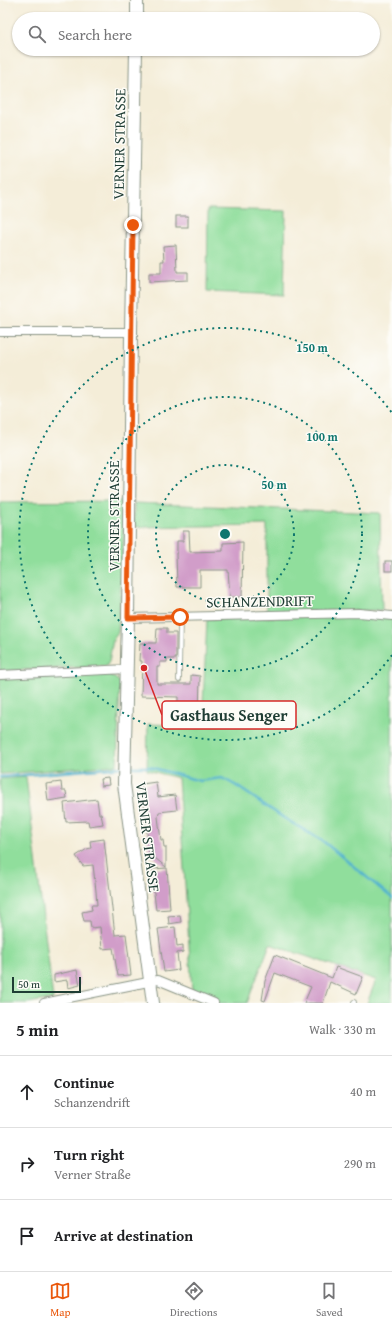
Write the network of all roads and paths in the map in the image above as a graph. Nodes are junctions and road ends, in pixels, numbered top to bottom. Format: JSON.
{"nodes":[{"id":1,"x":137,"y":0,"type":"edge"},
{"id":2,"x":137,"y":12,"type":"edge"},
{"id":3,"x":136,"y":56,"type":"edge"},
{"id":4,"x":0,"y":332,"type":"edge"},
{"id":5,"x":131,"y":332,"type":"junction"},
{"id":6,"x":392,"y":616,"type":"edge"},
{"id":7,"x":180,"y":617,"type":"junction"},
{"id":8,"x":128,"y":618,"type":"junction"},
{"id":9,"x":128,"y":669,"type":"junction"},
{"id":10,"x":0,"y":675,"type":"edge"},
{"id":11,"x":179,"y":680,"type":"dead end"},
{"id":12,"x":151,"y":981,"type":"junction"},
{"id":13,"x":44,"y":1003,"type":"edge"},
{"id":14,"x":153,"y":1003,"type":"edge"},
{"id":15,"x":214,"y":1003,"type":"edge"}],
"edges":[{"from":1,"to":2,"type":"street"},
{"from":3,"to":5,"type":"street","name":"VERNER STRASSE"},
{"from":4,"to":5,"type":"street"},
{"from":5,"to":8,"type":"street","name":"VERNER STRASSE"},
{"from":6,"to":7,"type":"street","name":"SCHANZENDRIFT"},
{"from":7,"to":8,"type":"street","name":"SCHANZENDRIFT"},
{"from":7,"to":11,"type":"lane"},
{"from":8,"to":9,"type":"street","name":"VERNER STRASSE"},
{"from":9,"to":10,"type":"street"},
{"from":9,"to":12,"type":"street","name":"VERNER STRASSE"},
{"from":12,"to":13,"type":"street"},
{"from":12,"to":14,"type":"street","name":"VERNER STRASSE"},
{"from":12,"to":15,"type":"street"}]}
